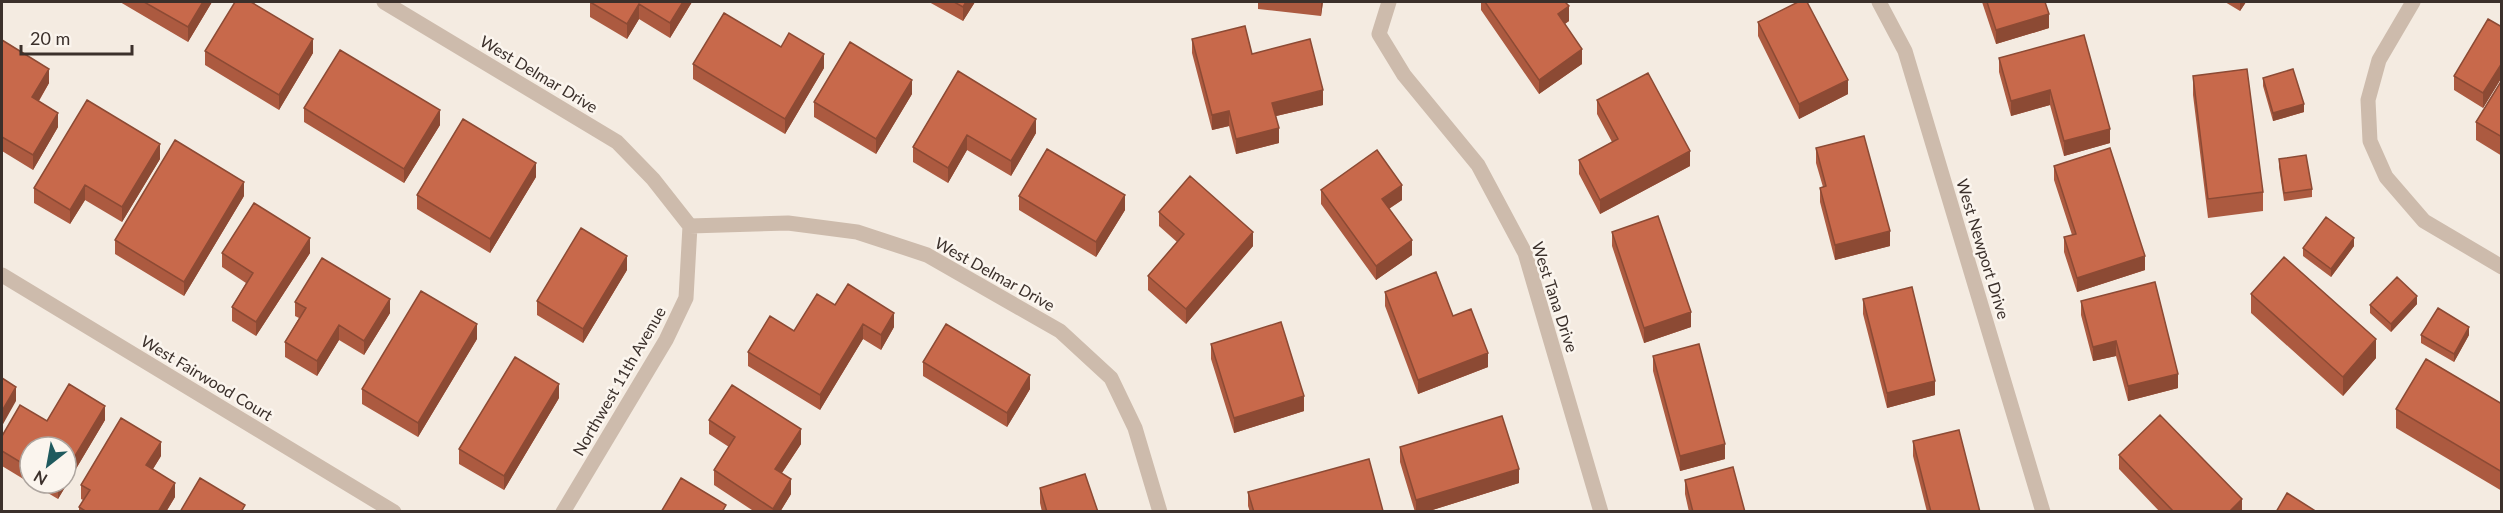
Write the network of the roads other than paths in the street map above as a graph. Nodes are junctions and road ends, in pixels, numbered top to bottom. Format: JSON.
{"nodes":[{"id":1,"x":384,"y":2,"type":"edge"},
{"id":2,"x":1389,"y":2,"type":"edge"},
{"id":3,"x":1879,"y":2,"type":"edge"},
{"id":4,"x":2413,"y":2,"type":"edge"},
{"id":5,"x":690,"y":226,"type":"junction"},
{"id":6,"x":2502,"y":267,"type":"edge"},
{"id":7,"x":2,"y":275,"type":"edge"},
{"id":8,"x":394,"y":512,"type":"edge"},
{"id":9,"x":563,"y":512,"type":"edge"},
{"id":10,"x":1160,"y":512,"type":"edge"},
{"id":11,"x":1601,"y":512,"type":"edge"},
{"id":12,"x":2043,"y":512,"type":"edge"}],
"edges":[{"from":1,"to":5,"type":"street","name":"West Delmar Drive"},
{"from":2,"to":11,"type":"street","name":"West Tana Drive"},
{"from":3,"to":12,"type":"street","name":"West Newport Drive"},
{"from":4,"to":6,"type":"street"},
{"from":5,"to":9,"type":"street","name":"Northwest 11th Avenue"},
{"from":5,"to":10,"type":"street","name":"West Delmar Drive"},
{"from":7,"to":8,"type":"street","name":"West Fairwood Court"}]}
